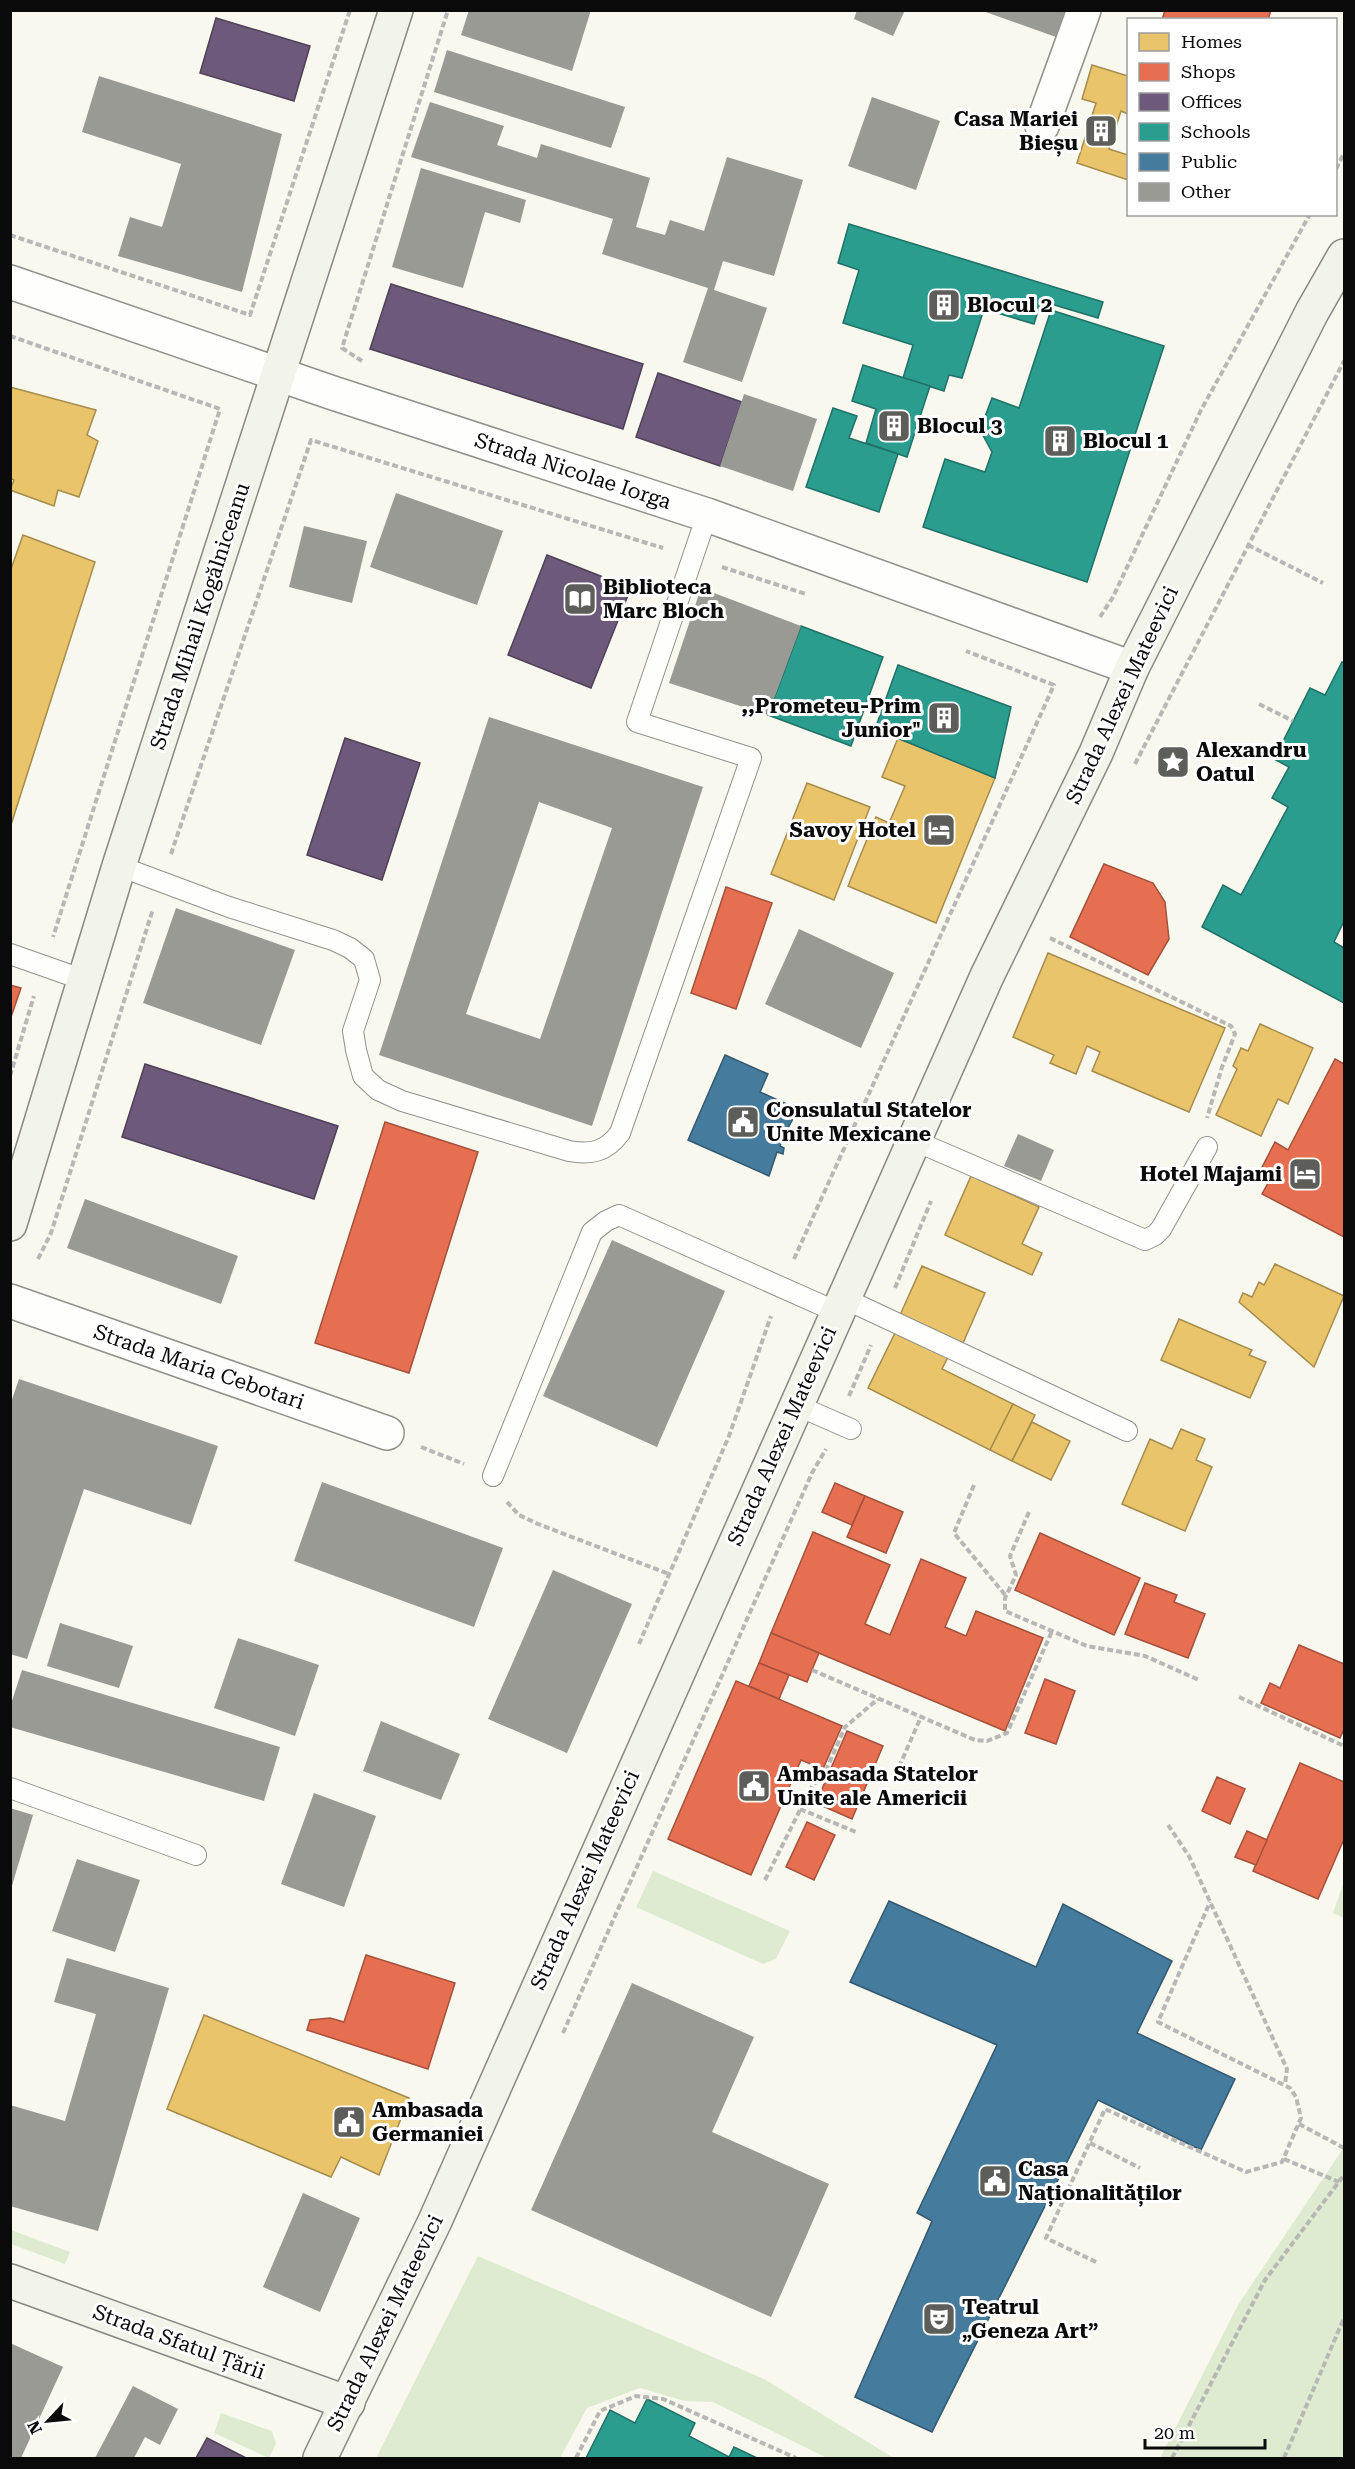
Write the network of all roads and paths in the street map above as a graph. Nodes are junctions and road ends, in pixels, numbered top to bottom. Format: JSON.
{"nodes":[{"id":1,"x":350,"y":10,"type":"edge"},
{"id":2,"x":396,"y":10,"type":"edge"},
{"id":3,"x":448,"y":10,"type":"edge"},
{"id":4,"x":1084,"y":10,"type":"edge"},
{"id":5,"x":1042,"y":126,"type":"dead end"},
{"id":6,"x":1309,"y":216,"type":"edge"},
{"id":7,"x":10,"y":235,"type":"edge"},
{"id":8,"x":1344,"y":256,"type":"edge"},
{"id":9,"x":10,"y":282,"type":"edge"},
{"id":10,"x":10,"y":336,"type":"edge"},
{"id":11,"x":342,"y":348,"type":"dead end"},
{"id":12,"x":278,"y":375,"type":"junction"},
{"id":13,"x":707,"y":515,"type":"junction"},
{"id":14,"x":1248,"y":545,"type":"dead end"},
{"id":15,"x":692,"y":557,"type":"junction"},
{"id":16,"x":1323,"y":583,"type":"dead end"},
{"id":17,"x":813,"y":596,"type":"dead end"},
{"id":18,"x":1113,"y":597,"type":"dead end"},
{"id":19,"x":955,"y":647,"type":"dead end"},
{"id":20,"x":1132,"y":668,"type":"junction"},
{"id":21,"x":1259,"y":704,"type":"dead end"},
{"id":22,"x":1293,"y":721,"type":"dead end"},
{"id":23,"x":119,"y":866,"type":"junction"},
{"id":24,"x":162,"y":883,"type":"junction"},
{"id":25,"x":1050,"y":938,"type":"dead end"},
{"id":26,"x":10,"y":954,"type":"edge"},
{"id":27,"x":44,"y":965,"type":"junction"},
{"id":28,"x":84,"y":980,"type":"junction"},
{"id":29,"x":10,"y":1076,"type":"edge"},
{"id":30,"x":913,"y":1140,"type":"junction"},
{"id":31,"x":1207,"y":1147,"type":"joint"},
{"id":32,"x":10,"y":1224,"type":"edge"},
{"id":33,"x":38,"y":1259,"type":"dead end"},
{"id":34,"x":782,"y":1287,"type":"junction"},
{"id":35,"x":10,"y":1301,"type":"edge"},
{"id":36,"x":840,"y":1305,"type":"junction"},
{"id":37,"x":796,"y":1405,"type":"junction"},
{"id":38,"x":851,"y":1429,"type":"dead end"},
{"id":39,"x":1127,"y":1431,"type":"dead end"},
{"id":40,"x":387,"y":1433,"type":"joint"},
{"id":41,"x":494,"y":1476,"type":"junction"},
{"id":42,"x":974,"y":1485,"type":"dead end"},
{"id":43,"x":1029,"y":1512,"type":"dead end"},
{"id":44,"x":669,"y":1574,"type":"junction"},
{"id":45,"x":1006,"y":1596,"type":"junction"},
{"id":46,"x":1052,"y":1631,"type":"junction"},
{"id":47,"x":639,"y":1644,"type":"dead end"},
{"id":48,"x":812,"y":1670,"type":"dead end"},
{"id":49,"x":1199,"y":1680,"type":"dead end"},
{"id":50,"x":1239,"y":1697,"type":"dead end"},
{"id":51,"x":878,"y":1699,"type":"junction"},
{"id":52,"x":921,"y":1717,"type":"junction"},
{"id":53,"x":1344,"y":1746,"type":"edge"},
{"id":54,"x":899,"y":1767,"type":"dead end"},
{"id":55,"x":10,"y":1788,"type":"edge"},
{"id":56,"x":800,"y":1809,"type":"junction"},
{"id":57,"x":1167,"y":1825,"type":"dead end"},
{"id":58,"x":856,"y":1832,"type":"dead end"},
{"id":59,"x":196,"y":1856,"type":"dead end"},
{"id":60,"x":765,"y":1880,"type":"dead end"},
{"id":61,"x":1210,"y":1902,"type":"junction"},
{"id":62,"x":1284,"y":2085,"type":"junction"},
{"id":63,"x":1299,"y":2124,"type":"junction"},
{"id":64,"x":1090,"y":2143,"type":"junction"},
{"id":65,"x":1344,"y":2148,"type":"edge"},
{"id":66,"x":1284,"y":2159,"type":"junction"},
{"id":67,"x":1140,"y":2168,"type":"dead end"},
{"id":68,"x":1344,"y":2175,"type":"edge"},
{"id":69,"x":1339,"y":2182,"type":"junction"},
{"id":70,"x":1096,"y":2262,"type":"dead end"},
{"id":71,"x":10,"y":2281,"type":"edge"},
{"id":72,"x":1344,"y":2318,"type":"edge"},
{"id":73,"x":348,"y":2403,"type":"junction"},
{"id":74,"x":320,"y":2458,"type":"edge"},
{"id":75,"x":576,"y":2458,"type":"edge"},
{"id":76,"x":796,"y":2458,"type":"edge"},
{"id":77,"x":1172,"y":2458,"type":"edge"},
{"id":78,"x":1284,"y":2458,"type":"edge"}],
"edges":[{"from":1,"to":7,"type":"path"},
{"from":2,"to":12,"type":"main road","name":"Strada Mihail Kogălniceanu"},
{"from":3,"to":11,"type":"path"},
{"from":4,"to":5,"type":"street"},
{"from":6,"to":18,"type":"path"},
{"from":8,"to":20,"type":"main road","name":"Strada Alexei Mateevici"},
{"from":9,"to":12,"type":"street","name":"Strada Nicolae Iorga"},
{"from":10,"to":27,"type":"path"},
{"from":12,"to":13,"type":"street","name":"Strada Nicolae Iorga"},
{"from":12,"to":23,"type":"main road","name":"Strada Mihail Kogălniceanu"},
{"from":13,"to":15,"type":"lane"},
{"from":13,"to":20,"type":"street","name":"Strada Nicolae Iorga"},
{"from":14,"to":16,"type":"path"},
{"from":15,"to":17,"type":"path"},
{"from":15,"to":24,"type":"path"},
{"from":15,"to":24,"type":"lane"},
{"from":19,"to":34,"type":"path"},
{"from":20,"to":30,"type":"main road","name":"Strada Alexei Mateevici"},
{"from":21,"to":22,"type":"path"},
{"from":23,"to":24,"type":"lane"},
{"from":23,"to":28,"type":"main road","name":"Strada Mihail Kogălniceanu"},
{"from":24,"to":33,"type":"path"},
{"from":25,"to":31,"type":"path"},
{"from":26,"to":27,"type":"lane"},
{"from":27,"to":28,"type":"lane"},
{"from":27,"to":29,"type":"path"},
{"from":28,"to":32,"type":"main road","name":"Strada Mihail Kogălniceanu"},
{"from":30,"to":31,"type":"lane"},
{"from":30,"to":36,"type":"main road","name":"Strada Alexei Mateevici"},
{"from":34,"to":36,"type":"lane"},
{"from":34,"to":41,"type":"lane"},
{"from":34,"to":44,"type":"path"},
{"from":35,"to":40,"type":"street","name":"Strada Maria Cebotari"},
{"from":36,"to":37,"type":"main road","name":"Strada Alexei Mateevici"},
{"from":36,"to":39,"type":"lane","name":"Strada Alexei Mateevici"},
{"from":37,"to":38,"type":"lane"},
{"from":37,"to":73,"type":"main road","name":"Strada Alexei Mateevici"},
{"from":40,"to":41,"type":"path"},
{"from":41,"to":44,"type":"path"},
{"from":42,"to":45,"type":"path"},
{"from":43,"to":45,"type":"path"},
{"from":44,"to":47,"type":"path"},
{"from":45,"to":46,"type":"path"},
{"from":46,"to":49,"type":"path"},
{"from":46,"to":52,"type":"path"},
{"from":48,"to":51,"type":"path"},
{"from":50,"to":53,"type":"path"},
{"from":51,"to":52,"type":"path"},
{"from":51,"to":56,"type":"path"},
{"from":52,"to":54,"type":"path"},
{"from":55,"to":59,"type":"lane"},
{"from":56,"to":58,"type":"path"},
{"from":56,"to":60,"type":"path"},
{"from":57,"to":61,"type":"path"},
{"from":61,"to":62,"type":"path"},
{"from":61,"to":62,"type":"path"},
{"from":62,"to":63,"type":"path"},
{"from":63,"to":65,"type":"path"},
{"from":63,"to":66,"type":"path"},
{"from":64,"to":66,"type":"path"},
{"from":64,"to":67,"type":"path"},
{"from":64,"to":70,"type":"path"},
{"from":66,"to":69,"type":"path"},
{"from":68,"to":69,"type":"path"},
{"from":69,"to":77,"type":"path"},
{"from":71,"to":73,"type":"main road","name":"Strada Sfatul Țării"},
{"from":72,"to":78,"type":"path"},
{"from":73,"to":74,"type":"main road","name":"Strada Alexei Mateevici"},
{"from":75,"to":76,"type":"path"}]}
